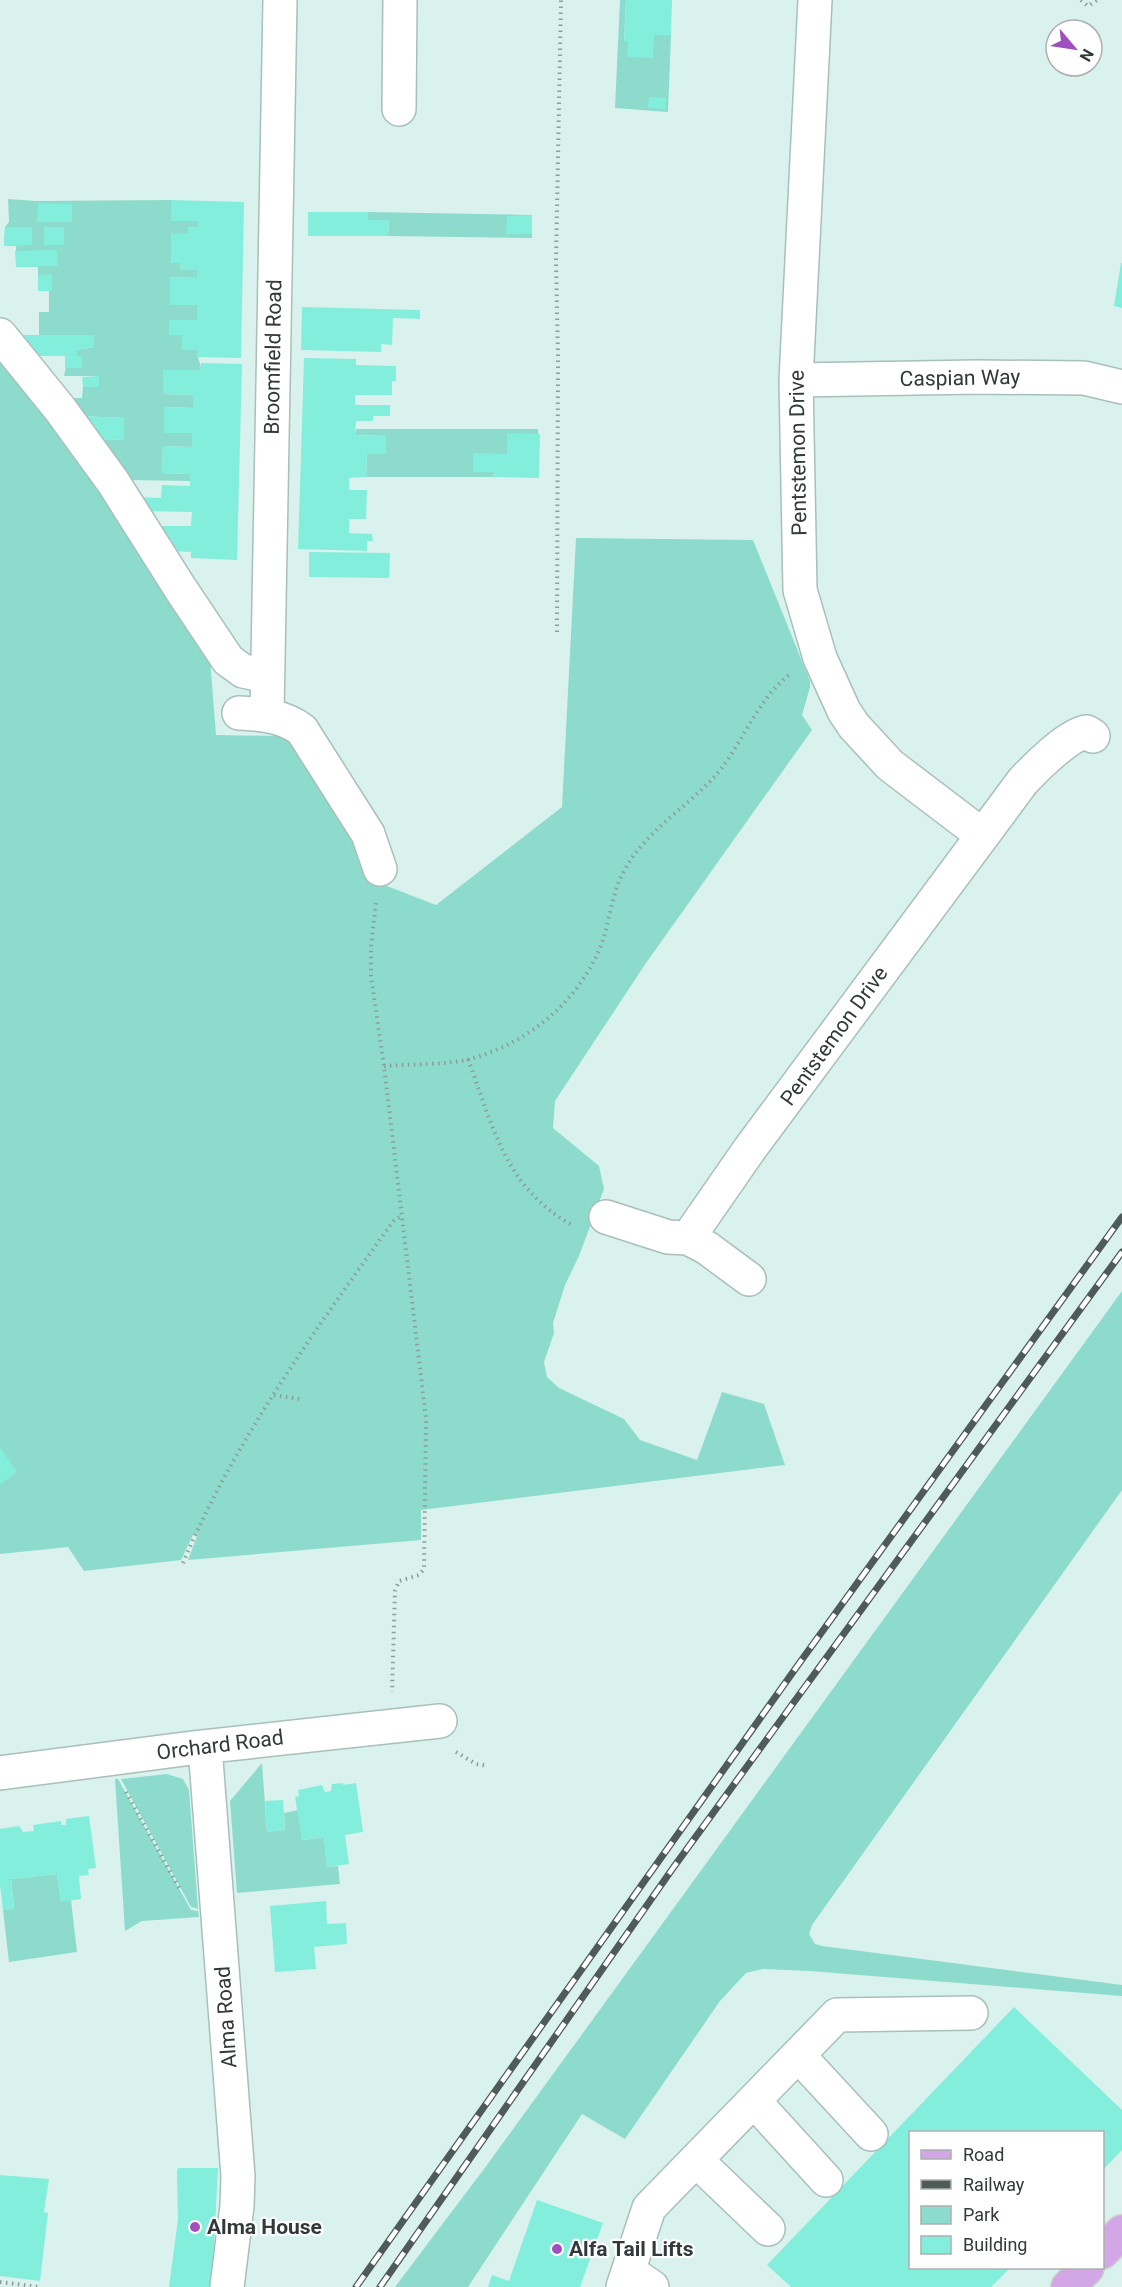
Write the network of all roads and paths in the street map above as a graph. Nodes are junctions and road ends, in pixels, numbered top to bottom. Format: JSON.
{"nodes":[{"id":1,"x":280,"y":0,"type":"edge"},
{"id":2,"x":400,"y":0,"type":"edge"},
{"id":3,"x":561,"y":0,"type":"edge"},
{"id":4,"x":815,"y":0,"type":"edge"},
{"id":5,"x":1081,"y":0,"type":"edge"},
{"id":6,"x":1097,"y":0,"type":"edge"},
{"id":7,"x":399,"y":109,"type":"dead end"},
{"id":8,"x":0,"y":335,"type":"edge"},
{"id":9,"x":796,"y":380,"type":"junction"},
{"id":10,"x":1122,"y":387,"type":"edge"},
{"id":11,"x":557,"y":632,"type":"dead end"},
{"id":12,"x":820,"y":658,"type":"junction"},
{"id":13,"x":267,"y":676,"type":"junction"},
{"id":14,"x":1093,"y":736,"type":"dead end"},
{"id":15,"x":982,"y":835,"type":"junction"},
{"id":16,"x":380,"y":869,"type":"joint"},
{"id":17,"x":468,"y":1059,"type":"junction"},
{"id":18,"x":384,"y":1066,"type":"junction"},
{"id":19,"x":402,"y":1216,"type":"junction"},
{"id":20,"x":593,"y":1223,"type":"joint"},
{"id":21,"x":688,"y":1238,"type":"junction"},
{"id":22,"x":749,"y":1279,"type":"dead end"},
{"id":23,"x":274,"y":1395,"type":"junction"},
{"id":24,"x":300,"y":1399,"type":"dead end"},
{"id":25,"x":183,"y":1563,"type":"dead end"},
{"id":26,"x":385,"y":1698,"type":"dead end"},
{"id":27,"x":446,"y":1735,"type":"joint"},
{"id":28,"x":205,"y":1747,"type":"junction"},
{"id":29,"x":488,"y":1766,"type":"dead end"},
{"id":30,"x":0,"y":1773,"type":"edge"},
{"id":31,"x":120,"y":1783,"type":"dead end"},
{"id":32,"x":180,"y":1888,"type":"dead end"},
{"id":33,"x":971,"y":2013,"type":"dead end"},
{"id":34,"x":798,"y":2055,"type":"junction"},
{"id":35,"x":754,"y":2101,"type":"junction"},
{"id":36,"x":871,"y":2134,"type":"dead end"},
{"id":37,"x":696,"y":2160,"type":"junction"},
{"id":38,"x":826,"y":2180,"type":"dead end"},
{"id":39,"x":768,"y":2229,"type":"dead end"},
{"id":40,"x":1122,"y":2232,"type":"edge"},
{"id":41,"x":1104,"y":2250,"type":"edge"},
{"id":42,"x":1086,"y":2269,"type":"edge"},
{"id":43,"x":0,"y":2282,"type":"edge"},
{"id":44,"x":635,"y":2282,"type":"edge"},
{"id":45,"x":39,"y":2287,"type":"edge"},
{"id":46,"x":226,"y":2287,"type":"edge"},
{"id":47,"x":1068,"y":2287,"type":"edge"}],
"edges":[{"from":1,"to":13,"type":"street","name":"Broomfield Road"},
{"from":2,"to":7,"type":"street"},
{"from":3,"to":11,"type":"path"},
{"from":4,"to":9,"type":"street","name":"Pentstemon Drive"},
{"from":5,"to":6,"type":"path"},
{"from":8,"to":13,"type":"street"},
{"from":9,"to":10,"type":"street","name":"Caspian Way"},
{"from":9,"to":12,"type":"street","name":"Pentstemon Drive"},
{"from":12,"to":15,"type":"street","name":"Pentstemon Drive"},
{"from":12,"to":17,"type":"path"},
{"from":13,"to":16,"type":"street","name":"Broomfield Road"},
{"from":14,"to":15,"type":"street","name":"Pentstemon Drive"},
{"from":15,"to":21,"type":"street","name":"Pentstemon Drive"},
{"from":16,"to":18,"type":"path"},
{"from":17,"to":18,"type":"path"},
{"from":17,"to":20,"type":"path"},
{"from":18,"to":19,"type":"path"},
{"from":19,"to":23,"type":"path"},
{"from":19,"to":26,"type":"path"},
{"from":20,"to":21,"type":"street"},
{"from":21,"to":22,"type":"street"},
{"from":23,"to":24,"type":"path"},
{"from":23,"to":25,"type":"path"},
{"from":27,"to":28,"type":"street","name":"Orchard Road"},
{"from":27,"to":29,"type":"path"},
{"from":28,"to":30,"type":"street","name":"Orchard Road"},
{"from":28,"to":46,"type":"street","name":"Alma Road"},
{"from":31,"to":32,"type":"path"},
{"from":33,"to":34,"type":"street"},
{"from":34,"to":35,"type":"street"},
{"from":34,"to":36,"type":"street"},
{"from":35,"to":37,"type":"street"},
{"from":35,"to":38,"type":"street"},
{"from":37,"to":39,"type":"street"},
{"from":37,"to":44,"type":"street"},
{"from":40,"to":41,"type":"main road"},
{"from":42,"to":47,"type":"main road"},
{"from":43,"to":45,"type":"path"}]}
